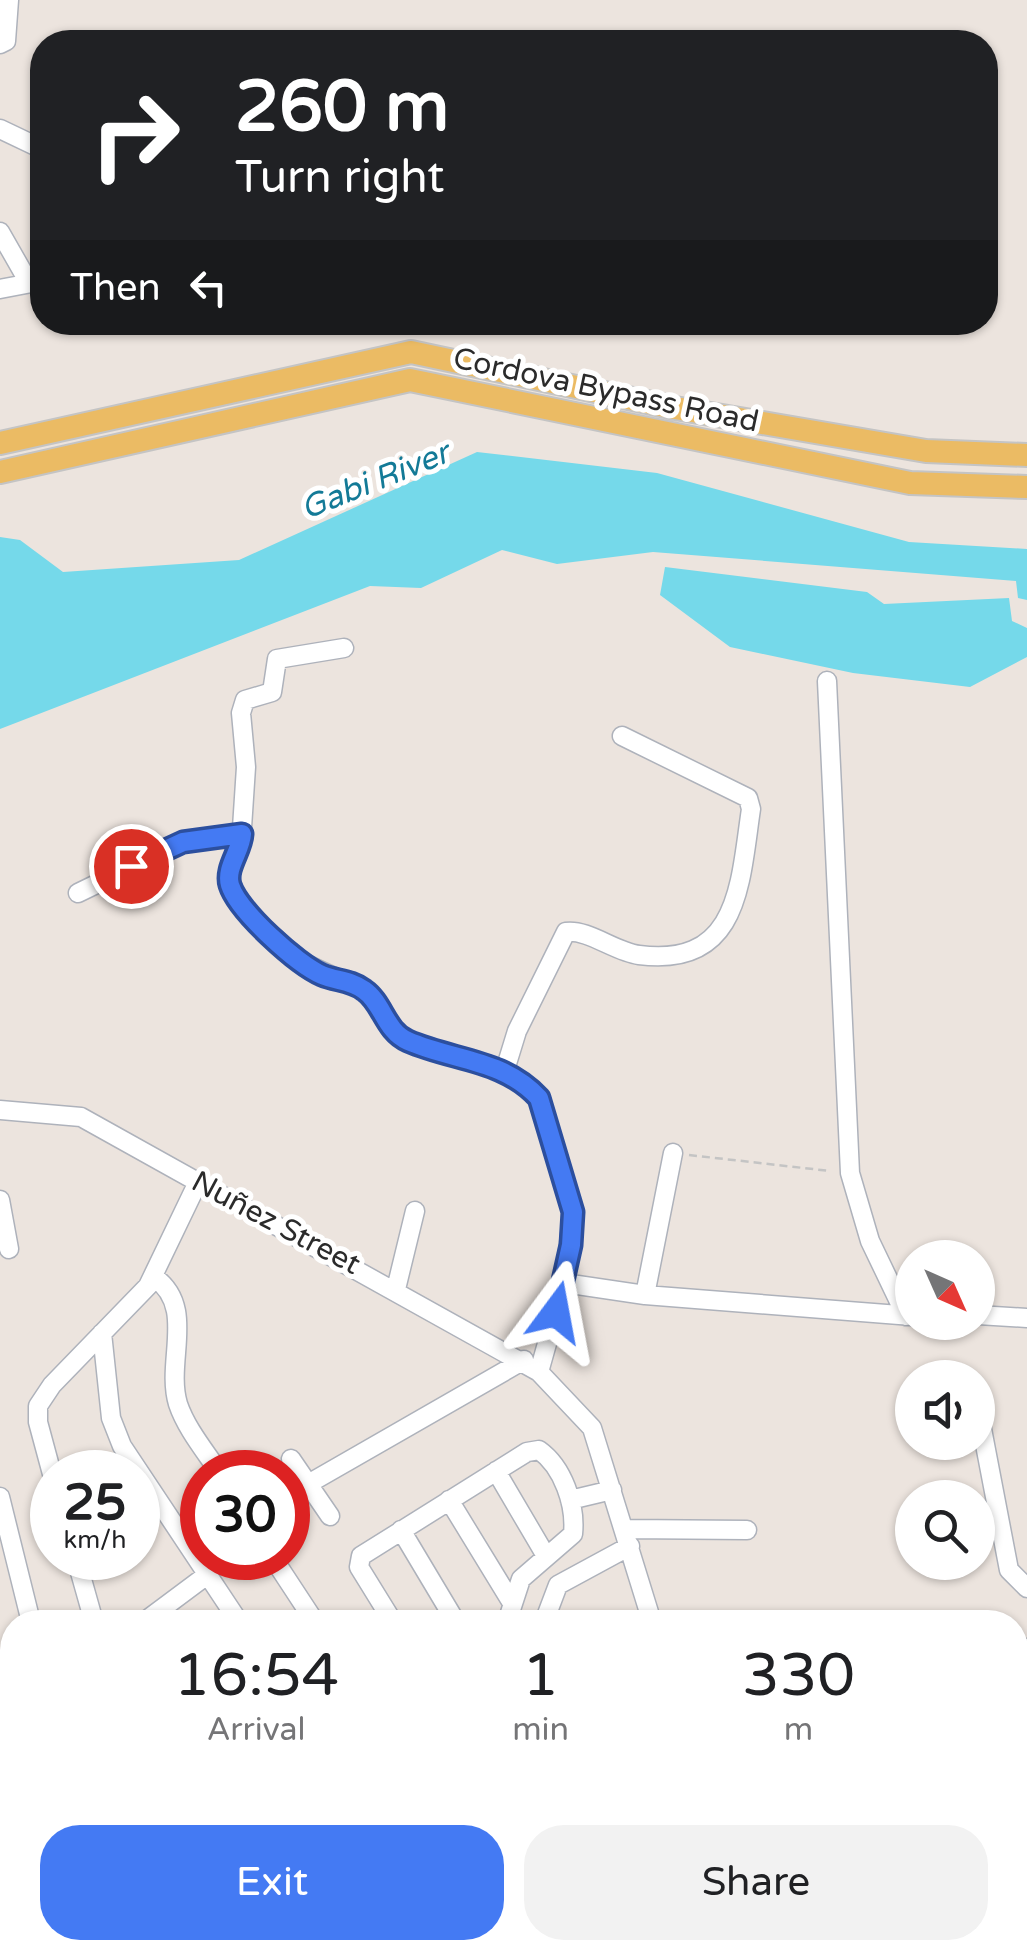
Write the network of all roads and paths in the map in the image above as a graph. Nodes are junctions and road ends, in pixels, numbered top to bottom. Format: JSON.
{"nodes":[{"id":1,"x":9,"y":6,"type":"edge"},
{"id":2,"x":0,"y":44,"type":"edge"},
{"id":3,"x":0,"y":129,"type":"edge"},
{"id":4,"x":30,"y":143,"type":"edge"},
{"id":5,"x":0,"y":232,"type":"edge"},
{"id":6,"x":30,"y":274,"type":"edge"},
{"id":7,"x":30,"y":282,"type":"edge"},
{"id":8,"x":0,"y":288,"type":"edge"},
{"id":9,"x":0,"y":443,"type":"edge"},
{"id":10,"x":1027,"y":455,"type":"edge"},
{"id":11,"x":0,"y":472,"type":"edge"},
{"id":12,"x":1027,"y":487,"type":"edge"},
{"id":13,"x":344,"y":648,"type":"dead end"},
{"id":14,"x":827,"y":682,"type":"dead end"},
{"id":15,"x":622,"y":736,"type":"dead end"},
{"id":16,"x":242,"y":834,"type":"junction"},
{"id":17,"x":78,"y":893,"type":"dead end"},
{"id":18,"x":505,"y":1070,"type":"junction"},
{"id":19,"x":0,"y":1110,"type":"edge"},
{"id":20,"x":673,"y":1153,"type":"joint"},
{"id":21,"x":850,"y":1173,"type":"junction"},
{"id":22,"x":198,"y":1182,"type":"junction"},
{"id":23,"x":0,"y":1200,"type":"edge"},
{"id":24,"x":414,"y":1211,"type":"dead end"},
{"id":25,"x":8,"y":1248,"type":"dead end"},
{"id":26,"x":154,"y":1276,"type":"junction"},
{"id":27,"x":564,"y":1283,"type":"junction"},
{"id":28,"x":396,"y":1289,"type":"junction"},
{"id":29,"x":895,"y":1289,"type":"edge"},
{"id":30,"x":645,"y":1295,"type":"junction"},
{"id":31,"x":895,"y":1315,"type":"edge"},
{"id":32,"x":995,"y":1316,"type":"edge"},
{"id":33,"x":1027,"y":1318,"type":"edge"},
{"id":34,"x":102,"y":1332,"type":"junction"},
{"id":35,"x":524,"y":1360,"type":"junction"},
{"id":36,"x":539,"y":1372,"type":"junction"},
{"id":37,"x":46,"y":1450,"type":"edge"},
{"id":38,"x":205,"y":1450,"type":"edge"},
{"id":39,"x":988,"y":1460,"type":"edge"},
{"id":40,"x":496,"y":1471,"type":"junction"},
{"id":41,"x":310,"y":1483,"type":"edge"},
{"id":42,"x":310,"y":1487,"type":"edge"},
{"id":43,"x":612,"y":1490,"type":"junction"},
{"id":44,"x":0,"y":1496,"type":"edge"},
{"id":45,"x":449,"y":1500,"type":"junction"},
{"id":46,"x":570,"y":1500,"type":"junction"},
{"id":47,"x":330,"y":1516,"type":"dead end"},
{"id":48,"x":401,"y":1530,"type":"junction"},
{"id":49,"x":747,"y":1530,"type":"dead end"},
{"id":50,"x":180,"y":1532,"type":"edge"},
{"id":51,"x":628,"y":1537,"type":"junction"},
{"id":52,"x":546,"y":1556,"type":"junction"},
{"id":53,"x":82,"y":1580,"type":"edge"},
{"id":54,"x":199,"y":1580,"type":"edge"},
{"id":55,"x":211,"y":1580,"type":"edge"},
{"id":56,"x":287,"y":1580,"type":"edge"},
{"id":57,"x":1027,"y":1588,"type":"edge"},
{"id":58,"x":512,"y":1603,"type":"junction"},
{"id":59,"x":28,"y":1610,"type":"edge"},
{"id":60,"x":91,"y":1610,"type":"edge"},
{"id":61,"x":160,"y":1610,"type":"edge"},
{"id":62,"x":231,"y":1610,"type":"edge"},
{"id":63,"x":307,"y":1610,"type":"edge"},
{"id":64,"x":386,"y":1610,"type":"edge"},
{"id":65,"x":449,"y":1610,"type":"edge"},
{"id":66,"x":510,"y":1610,"type":"edge"},
{"id":67,"x":549,"y":1610,"type":"edge"},
{"id":68,"x":649,"y":1610,"type":"edge"}],
"edges":[{"from":1,"to":2,"type":"street"},
{"from":3,"to":4,"type":"street"},
{"from":5,"to":6,"type":"street"},
{"from":7,"to":8,"type":"street"},
{"from":9,"to":10,"type":"main road","name":"Cordova Bypass Road"},
{"from":11,"to":12,"type":"main road","name":"Cordova Bypass Road"},
{"from":13,"to":16,"type":"street"},
{"from":14,"to":21,"type":"street"},
{"from":15,"to":18,"type":"street"},
{"from":16,"to":17,"type":"street"},
{"from":16,"to":18,"type":"street"},
{"from":18,"to":27,"type":"street"},
{"from":19,"to":22,"type":"street","name":"Nuñez Street"},
{"from":20,"to":21,"type":"path"},
{"from":20,"to":30,"type":"street"},
{"from":21,"to":29,"type":"street"},
{"from":22,"to":26,"type":"street"},
{"from":22,"to":28,"type":"street","name":"Nuñez Street"},
{"from":23,"to":25,"type":"street"},
{"from":24,"to":28,"type":"street"},
{"from":26,"to":34,"type":"street"},
{"from":26,"to":38,"type":"street"},
{"from":27,"to":30,"type":"street"},
{"from":27,"to":36,"type":"street"},
{"from":28,"to":35,"type":"street","name":"Nuñez Street"},
{"from":30,"to":31,"type":"street"},
{"from":32,"to":33,"type":"street"},
{"from":34,"to":37,"type":"street"},
{"from":34,"to":50,"type":"street"},
{"from":35,"to":36,"type":"street","name":"Nuñez Street"},
{"from":35,"to":41,"type":"street"},
{"from":36,"to":43,"type":"street","name":"Nuñez Street"},
{"from":39,"to":57,"type":"street"},
{"from":40,"to":45,"type":"street"},
{"from":40,"to":46,"type":"street"},
{"from":40,"to":52,"type":"street"},
{"from":42,"to":47,"type":"street"},
{"from":43,"to":46,"type":"street"},
{"from":43,"to":51,"type":"street","name":"Nuñez Street"},
{"from":44,"to":59,"type":"street"},
{"from":45,"to":48,"type":"street"},
{"from":45,"to":58,"type":"street"},
{"from":46,"to":52,"type":"street"},
{"from":48,"to":64,"type":"street"},
{"from":48,"to":65,"type":"street"},
{"from":49,"to":51,"type":"street"},
{"from":51,"to":67,"type":"street"},
{"from":51,"to":68,"type":"street","name":"Nuñez Street"},
{"from":52,"to":58,"type":"street"},
{"from":53,"to":60,"type":"street"},
{"from":54,"to":61,"type":"street"},
{"from":55,"to":62,"type":"street"},
{"from":56,"to":63,"type":"street"},
{"from":58,"to":66,"type":"street"}]}
